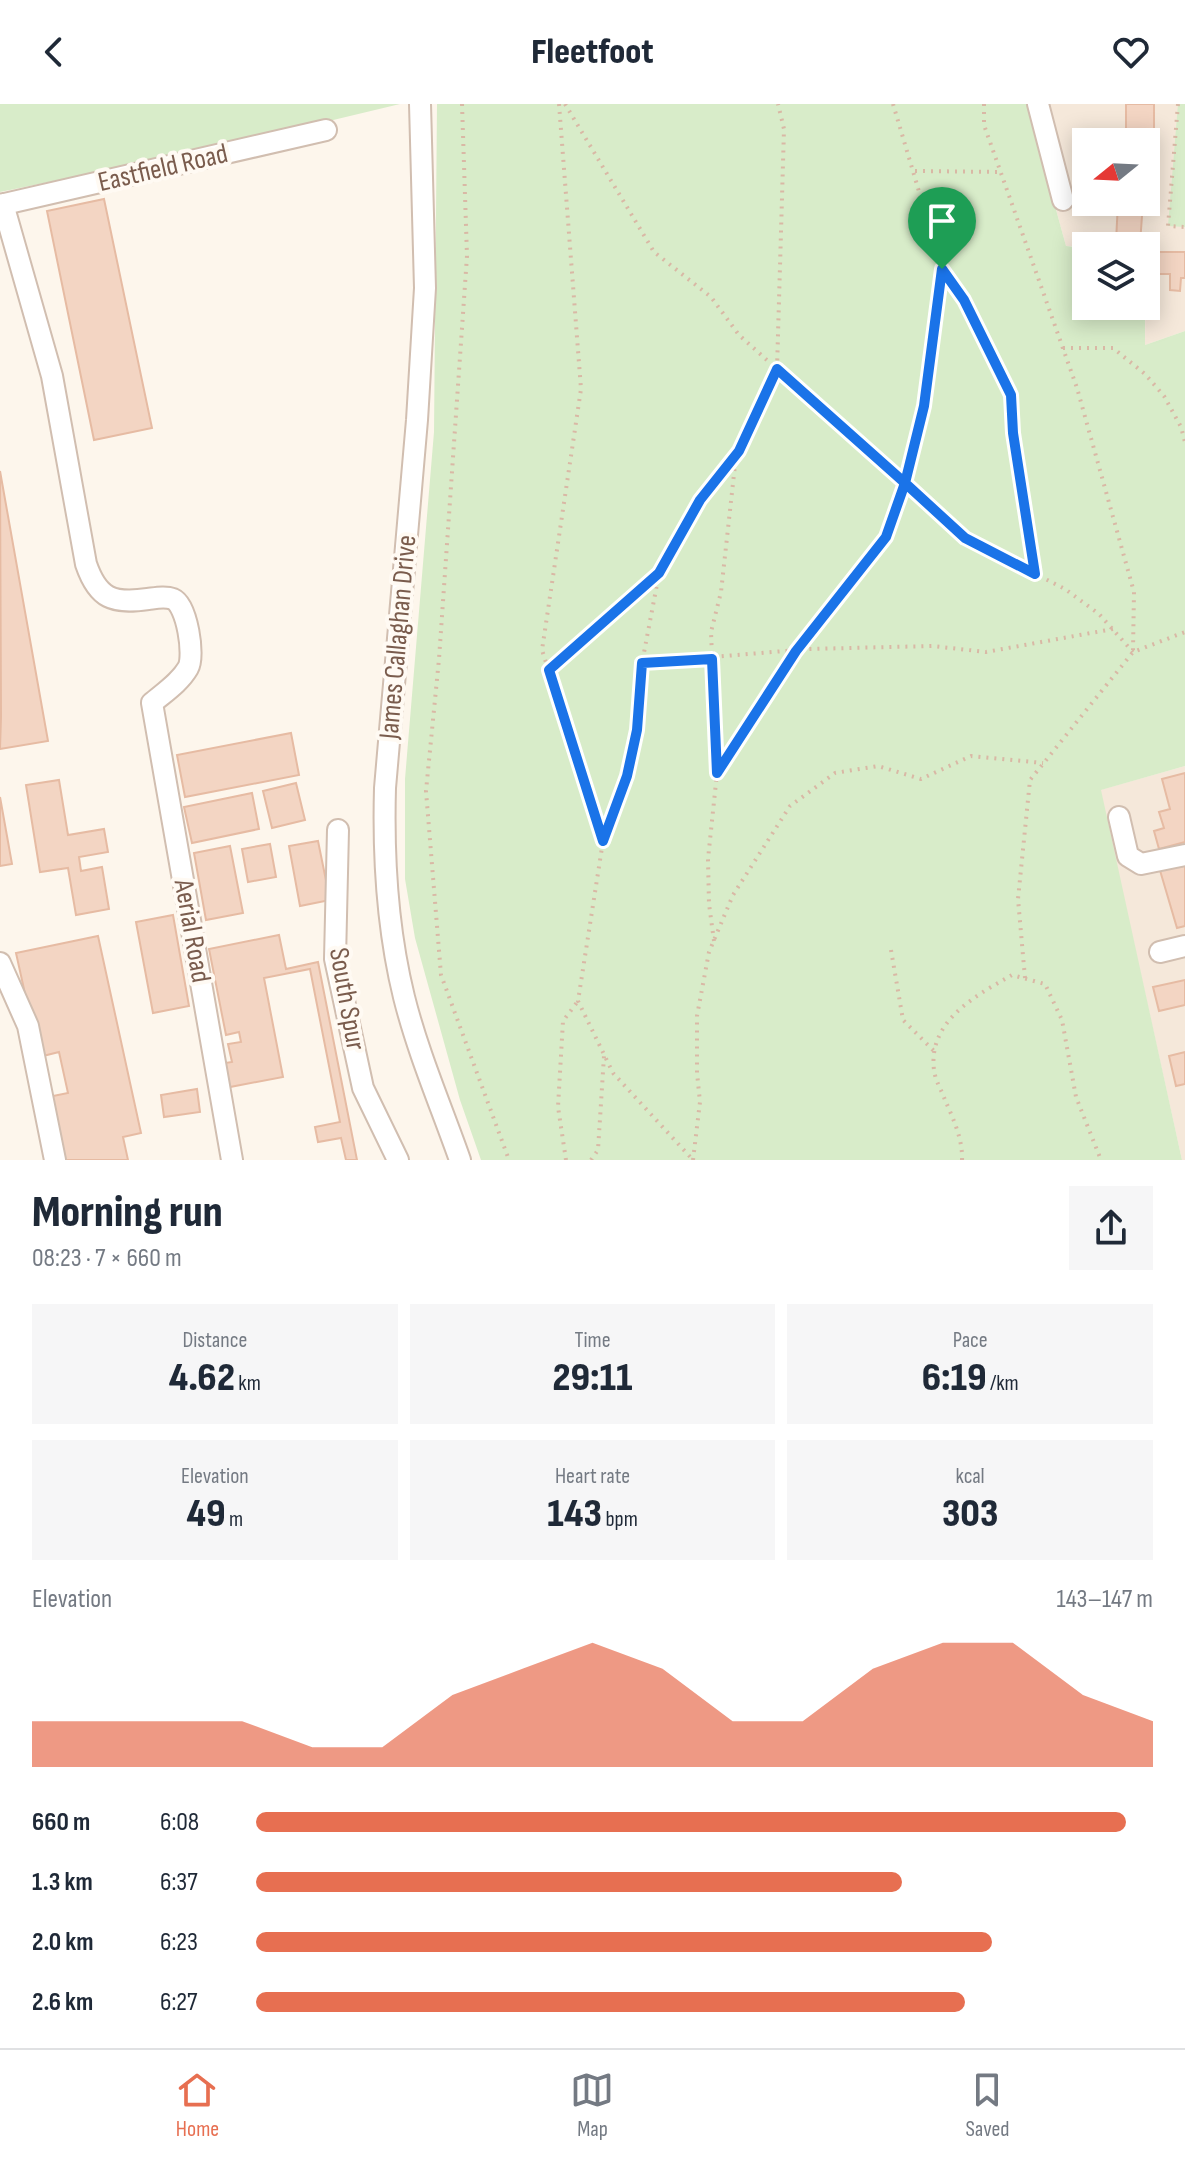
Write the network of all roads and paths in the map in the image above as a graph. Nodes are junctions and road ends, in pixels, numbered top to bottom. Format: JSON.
{"nodes":[{"id":1,"x":420,"y":104,"type":"edge"},
{"id":2,"x":462,"y":104,"type":"edge"},
{"id":3,"x":562,"y":104,"type":"edge"},
{"id":4,"x":778,"y":104,"type":"edge"},
{"id":5,"x":893,"y":104,"type":"edge"},
{"id":6,"x":984,"y":104,"type":"edge"},
{"id":7,"x":1038,"y":104,"type":"edge"},
{"id":8,"x":1178,"y":104,"type":"edge"},
{"id":9,"x":326,"y":130,"type":"dead end"},
{"id":10,"x":914,"y":171,"type":"junction"},
{"id":11,"x":1001,"y":172,"type":"junction"},
{"id":12,"x":1063,"y":200,"type":"dead end"},
{"id":13,"x":1,"y":204,"type":"edge"},
{"id":14,"x":1185,"y":227,"type":"edge"},
{"id":15,"x":942,"y":269,"type":"junction"},
{"id":16,"x":1063,"y":348,"type":"junction"},
{"id":17,"x":777,"y":369,"type":"junction"},
{"id":18,"x":1185,"y":442,"type":"edge"},
{"id":19,"x":736,"y":454,"type":"junction"},
{"id":20,"x":905,"y":483,"type":"junction"},
{"id":21,"x":659,"y":573,"type":"junction"},
{"id":22,"x":1035,"y":574,"type":"junction"},
{"id":23,"x":1113,"y":629,"type":"junction"},
{"id":24,"x":1185,"y":632,"type":"edge"},
{"id":25,"x":796,"y":651,"type":"junction"},
{"id":26,"x":1133,"y":652,"type":"junction"},
{"id":27,"x":712,"y":659,"type":"junction"},
{"id":28,"x":642,"y":663,"type":"junction"},
{"id":29,"x":549,"y":670,"type":"junction"},
{"id":30,"x":1043,"y":763,"type":"junction"},
{"id":31,"x":717,"y":773,"type":"junction"},
{"id":32,"x":1119,"y":817,"type":"dead end"},
{"id":33,"x":338,"y":830,"type":"dead end"},
{"id":34,"x":603,"y":841,"type":"junction"},
{"id":35,"x":1185,"y":855,"type":"edge"},
{"id":36,"x":714,"y":941,"type":"junction"},
{"id":37,"x":1185,"y":946,"type":"edge"},
{"id":38,"x":891,"y":950,"type":"dead end"},
{"id":39,"x":1160,"y":952,"type":"dead end"},
{"id":40,"x":0,"y":963,"type":"edge"},
{"id":41,"x":1025,"y":978,"type":"junction"},
{"id":42,"x":578,"y":1001,"type":"junction"},
{"id":43,"x":935,"y":1052,"type":"junction"},
{"id":44,"x":604,"y":1054,"type":"junction"},
{"id":45,"x":55,"y":1160,"type":"edge"},
{"id":46,"x":232,"y":1160,"type":"edge"},
{"id":47,"x":398,"y":1160,"type":"edge"},
{"id":48,"x":460,"y":1160,"type":"edge"},
{"id":49,"x":509,"y":1160,"type":"edge"},
{"id":50,"x":566,"y":1160,"type":"edge"},
{"id":51,"x":591,"y":1160,"type":"edge"},
{"id":52,"x":693,"y":1160,"type":"edge"},
{"id":53,"x":962,"y":1160,"type":"edge"},
{"id":54,"x":1101,"y":1160,"type":"edge"}],
"edges":[{"from":1,"to":48,"type":"street","name":"James Callaghan Drive"},
{"from":2,"to":49,"type":"path"},
{"from":3,"to":17,"type":"path"},
{"from":3,"to":29,"type":"path"},
{"from":4,"to":17,"type":"path"},
{"from":5,"to":10,"type":"path"},
{"from":6,"to":11,"type":"path"},
{"from":7,"to":12,"type":"street"},
{"from":8,"to":14,"type":"path"},
{"from":9,"to":13,"type":"street","name":"Eastfield Road"},
{"from":10,"to":11,"type":"path"},
{"from":10,"to":15,"type":"path"},
{"from":11,"to":16,"type":"path"},
{"from":13,"to":46,"type":"street","name":"Aerial Road"},
{"from":15,"to":20,"type":"path"},
{"from":15,"to":22,"type":"path"},
{"from":16,"to":18,"type":"path"},
{"from":16,"to":26,"type":"path"},
{"from":17,"to":19,"type":"path"},
{"from":17,"to":20,"type":"path"},
{"from":19,"to":21,"type":"path"},
{"from":19,"to":27,"type":"path"},
{"from":20,"to":22,"type":"path"},
{"from":20,"to":25,"type":"path"},
{"from":21,"to":28,"type":"path"},
{"from":21,"to":29,"type":"path"},
{"from":22,"to":23,"type":"path"},
{"from":23,"to":25,"type":"path"},
{"from":23,"to":26,"type":"path"},
{"from":24,"to":26,"type":"path"},
{"from":25,"to":27,"type":"path"},
{"from":25,"to":31,"type":"path"},
{"from":26,"to":30,"type":"path"},
{"from":27,"to":28,"type":"path"},
{"from":27,"to":31,"type":"path"},
{"from":28,"to":34,"type":"path"},
{"from":29,"to":34,"type":"path"},
{"from":30,"to":36,"type":"path"},
{"from":30,"to":41,"type":"path"},
{"from":31,"to":36,"type":"path"},
{"from":32,"to":35,"type":"street"},
{"from":33,"to":47,"type":"street","name":"South Spur"},
{"from":34,"to":42,"type":"path"},
{"from":36,"to":52,"type":"path"},
{"from":37,"to":39,"type":"street"},
{"from":38,"to":43,"type":"path"},
{"from":40,"to":45,"type":"street"},
{"from":41,"to":43,"type":"path"},
{"from":41,"to":54,"type":"path"},
{"from":42,"to":44,"type":"path"},
{"from":42,"to":50,"type":"path"},
{"from":43,"to":53,"type":"path"},
{"from":44,"to":51,"type":"path"},
{"from":44,"to":52,"type":"path"}]}
